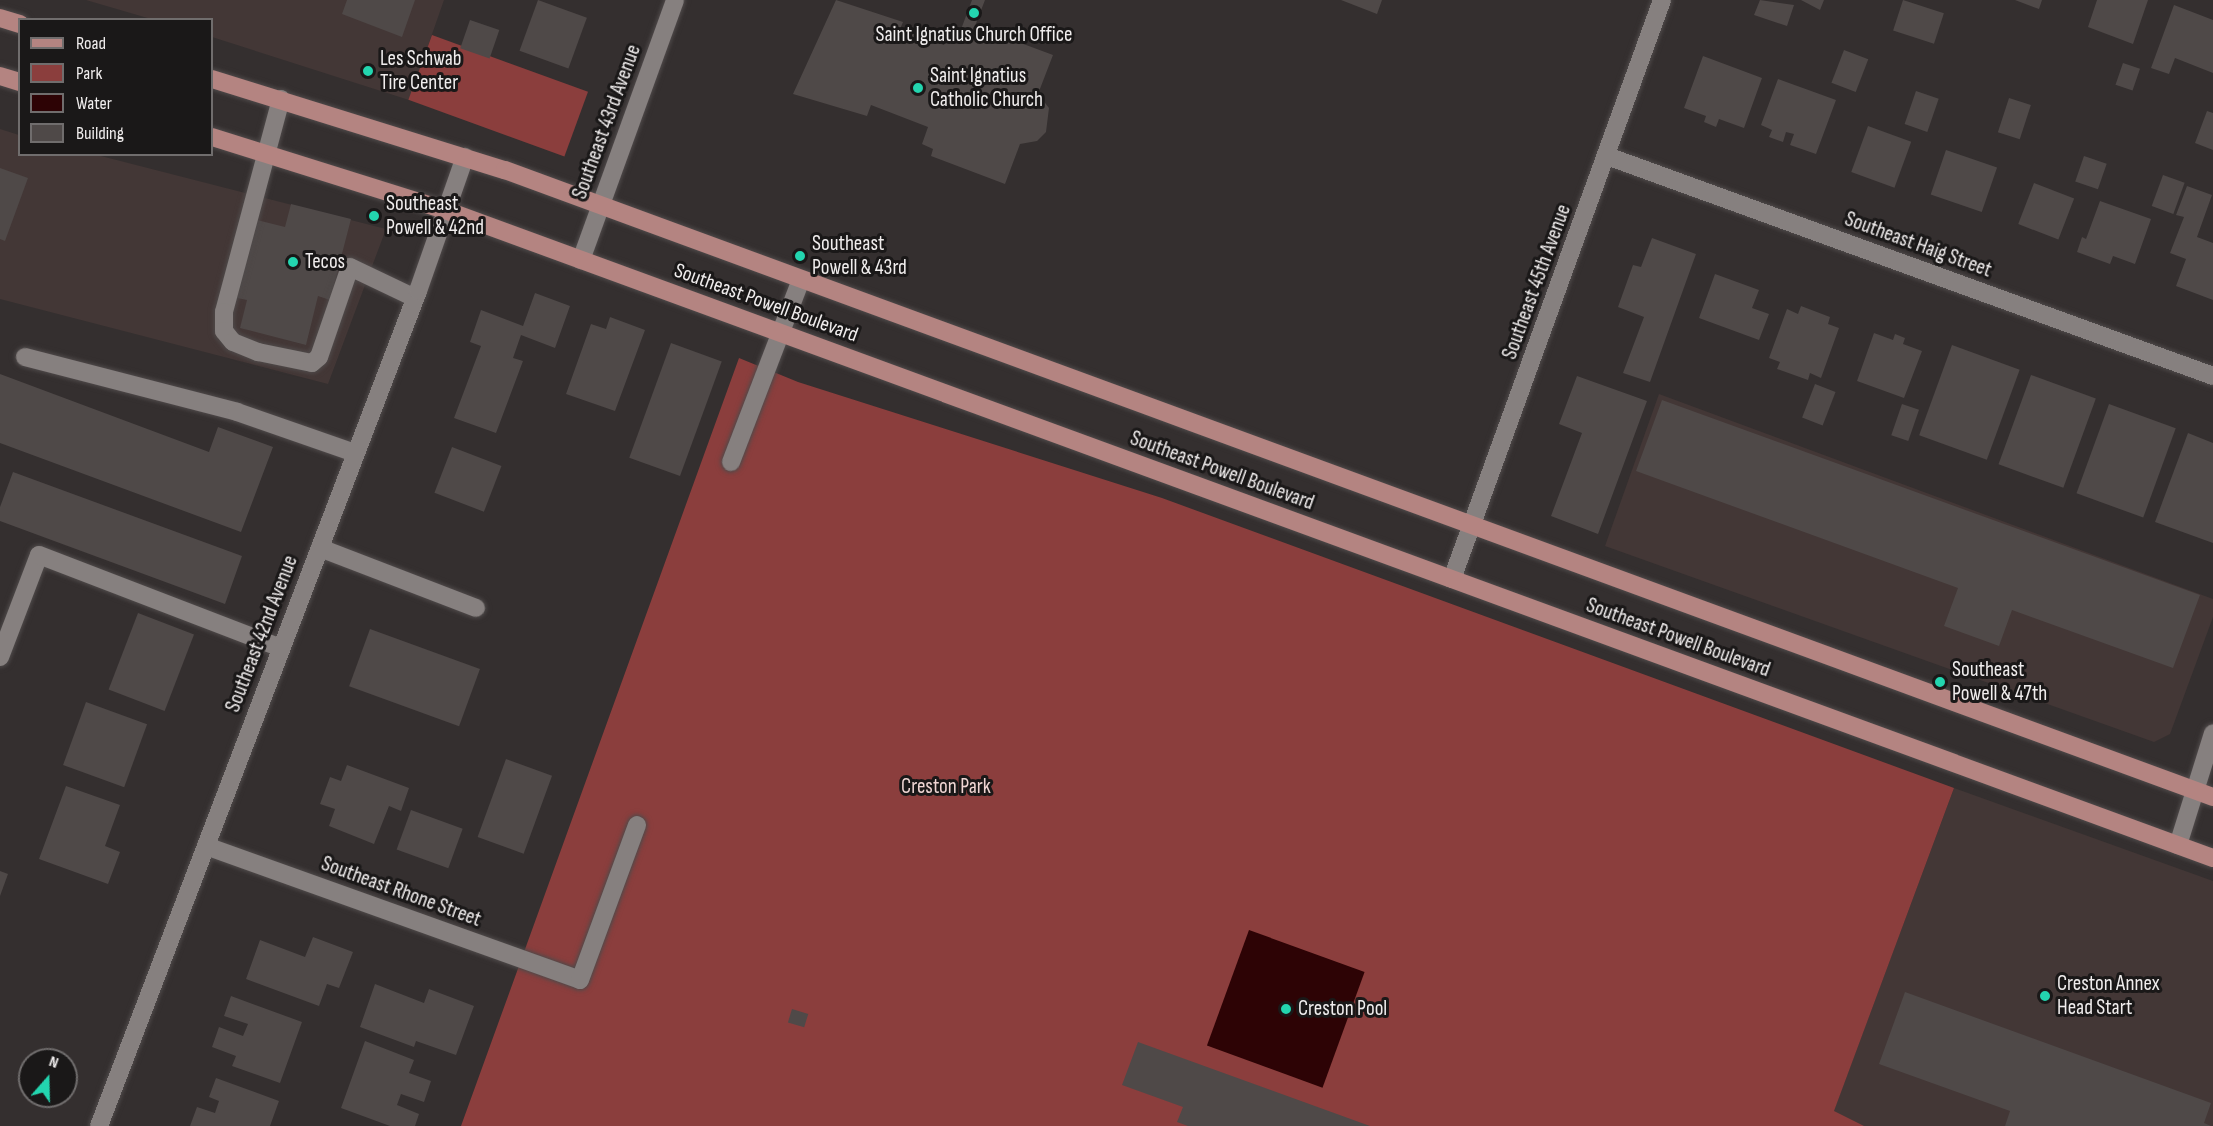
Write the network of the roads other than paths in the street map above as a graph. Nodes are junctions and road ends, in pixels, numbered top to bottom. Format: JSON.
{"nodes":[{"id":1,"x":675,"y":0,"type":"edge"},
{"id":2,"x":1662,"y":0,"type":"edge"},
{"id":3,"x":0,"y":18,"type":"edge"},
{"id":4,"x":18,"y":23,"type":"edge"},
{"id":5,"x":0,"y":76,"type":"edge"},
{"id":6,"x":213,"y":79,"type":"edge"},
{"id":7,"x":18,"y":81,"type":"edge"},
{"id":8,"x":281,"y":99,"type":"junction"},
{"id":9,"x":213,"y":137,"type":"edge"},
{"id":10,"x":267,"y":153,"type":"junction"},
{"id":11,"x":1607,"y":156,"type":"junction"},
{"id":12,"x":465,"y":157,"type":"junction"},
{"id":13,"x":600,"y":206,"type":"junction"},
{"id":14,"x":445,"y":210,"type":"junction"},
{"id":15,"x":581,"y":260,"type":"junction"},
{"id":16,"x":801,"y":280,"type":"junction"},
{"id":17,"x":415,"y":298,"type":"junction"},
{"id":18,"x":780,"y":333,"type":"junction"},
{"id":19,"x":25,"y":357,"type":"dead end"},
{"id":20,"x":2213,"y":376,"type":"edge"},
{"id":21,"x":355,"y":453,"type":"junction"},
{"id":22,"x":731,"y":462,"type":"dead end"},
{"id":23,"x":1472,"y":526,"type":"junction"},
{"id":24,"x":320,"y":548,"type":"junction"},
{"id":25,"x":1452,"y":579,"type":"junction"},
{"id":26,"x":476,"y":608,"type":"dead end"},
{"id":27,"x":281,"y":648,"type":"junction"},
{"id":28,"x":0,"y":657,"type":"edge"},
{"id":29,"x":2213,"y":733,"type":"edge"},
{"id":30,"x":2194,"y":790,"type":"junction"},
{"id":31,"x":2213,"y":797,"type":"edge"},
{"id":32,"x":637,"y":825,"type":"dead end"},
{"id":33,"x":2178,"y":845,"type":"junction"},
{"id":34,"x":206,"y":846,"type":"junction"},
{"id":35,"x":2213,"y":858,"type":"edge"},
{"id":36,"x":99,"y":1126,"type":"edge"}],
"edges":[{"from":1,"to":13,"type":"street","name":"Southeast 43rd Avenue"},
{"from":2,"to":11,"type":"street","name":"Southeast 45th Avenue"},
{"from":3,"to":4,"type":"main road"},
{"from":5,"to":7,"type":"main road"},
{"from":6,"to":8,"type":"main road","name":"Southeast Powell Boulevard"},
{"from":8,"to":10,"type":"street"},
{"from":8,"to":12,"type":"main road","name":"Southeast Powell Boulevard"},
{"from":9,"to":10,"type":"main road","name":"Southeast Powell Boulevard"},
{"from":10,"to":14,"type":"main road","name":"Southeast Powell Boulevard"},
{"from":10,"to":17,"type":"street"},
{"from":11,"to":20,"type":"street","name":"Southeast Haig Street"},
{"from":11,"to":23,"type":"street","name":"Southeast 45th Avenue"},
{"from":12,"to":13,"type":"main road","name":"Southeast Powell Boulevard"},
{"from":12,"to":14,"type":"street","name":"Southeast 42nd Avenue"},
{"from":13,"to":15,"type":"street","name":"Southeast 43rd Avenue"},
{"from":13,"to":16,"type":"main road","name":"Southeast Powell Boulevard"},
{"from":14,"to":15,"type":"main road","name":"Southeast Powell Boulevard"},
{"from":14,"to":17,"type":"street","name":"Southeast 42nd Avenue"},
{"from":15,"to":18,"type":"main road","name":"Southeast Powell Boulevard"},
{"from":16,"to":18,"type":"street"},
{"from":16,"to":23,"type":"main road","name":"Southeast Powell Boulevard"},
{"from":17,"to":21,"type":"street","name":"Southeast 42nd Avenue"},
{"from":18,"to":22,"type":"street"},
{"from":18,"to":25,"type":"main road","name":"Southeast Powell Boulevard"},
{"from":19,"to":21,"type":"street"},
{"from":21,"to":24,"type":"street","name":"Southeast 42nd Avenue"},
{"from":23,"to":25,"type":"street","name":"Southeast 45th Avenue"},
{"from":23,"to":30,"type":"main road","name":"Southeast Powell Boulevard"},
{"from":24,"to":26,"type":"street"},
{"from":24,"to":27,"type":"street","name":"Southeast 42nd Avenue"},
{"from":25,"to":33,"type":"main road","name":"Southeast Powell Boulevard"},
{"from":27,"to":28,"type":"street"},
{"from":27,"to":34,"type":"street","name":"Southeast 42nd Avenue"},
{"from":29,"to":30,"type":"street"},
{"from":30,"to":31,"type":"main road","name":"Southeast Powell Boulevard"},
{"from":30,"to":33,"type":"street"},
{"from":32,"to":34,"type":"street","name":"Southeast Rhone Street"},
{"from":33,"to":35,"type":"main road","name":"Southeast Powell Boulevard"},
{"from":34,"to":36,"type":"street","name":"Southeast 42nd Avenue"}]}
